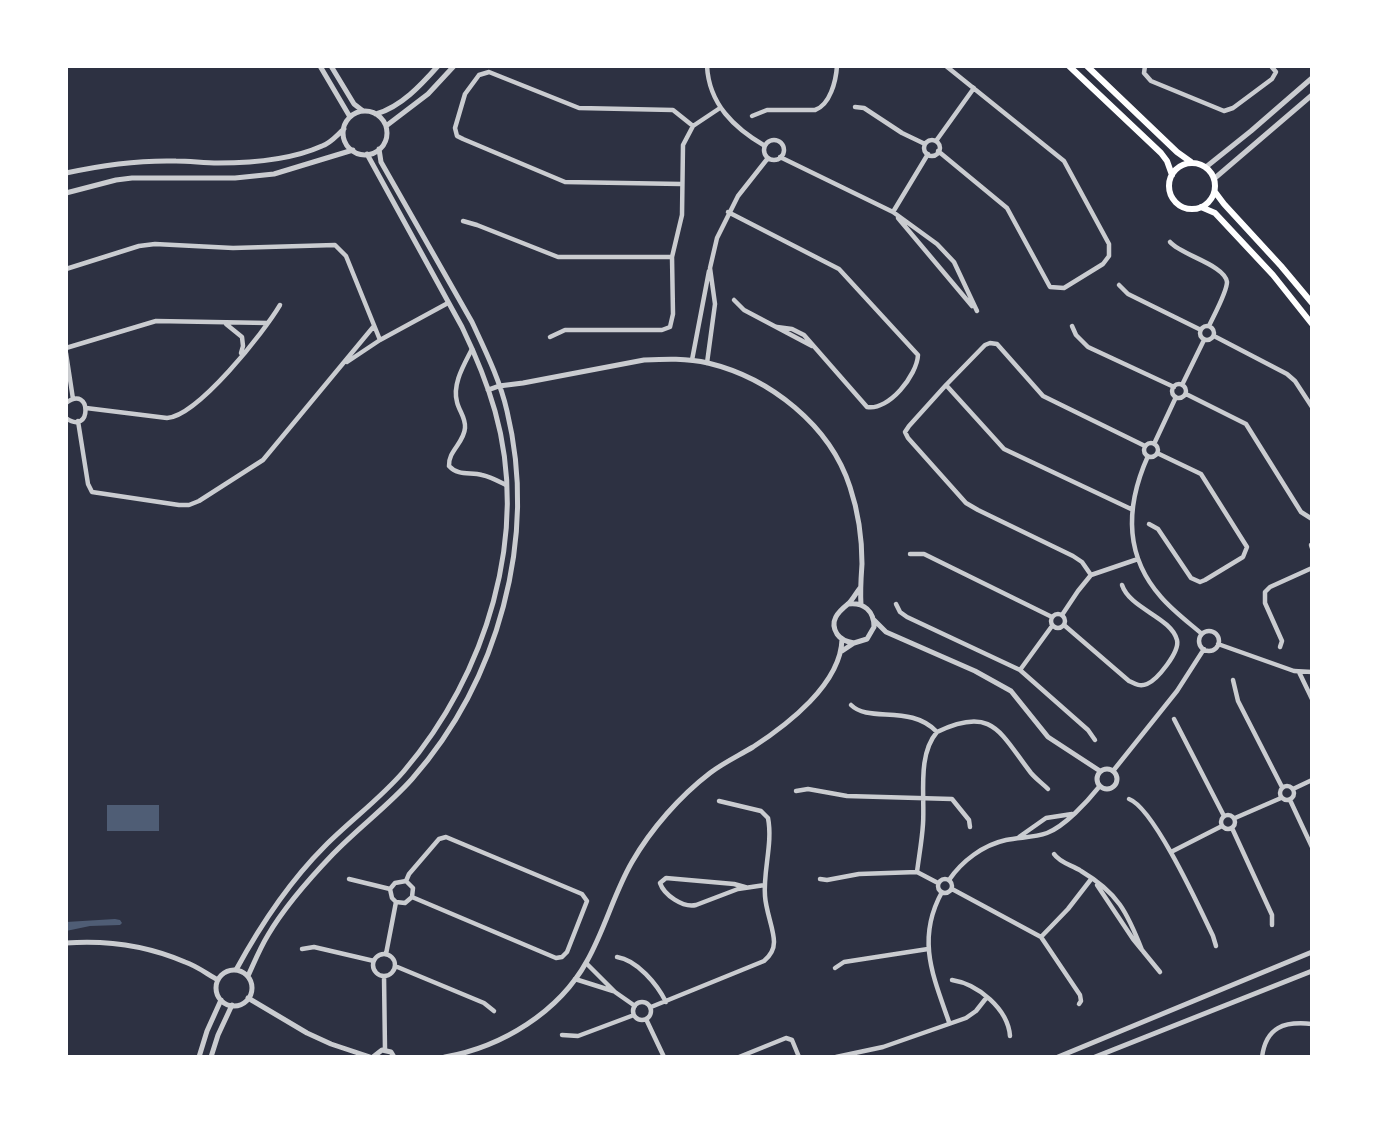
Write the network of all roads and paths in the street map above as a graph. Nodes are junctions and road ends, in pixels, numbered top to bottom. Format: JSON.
{"nodes":[{"id":1,"x":320,"y":66,"type":"edge"},
{"id":2,"x":331,"y":66,"type":"edge"},
{"id":3,"x":438,"y":66,"type":"edge"},
{"id":4,"x":454,"y":66,"type":"edge"},
{"id":5,"x":707,"y":66,"type":"edge"},
{"id":6,"x":837,"y":66,"type":"edge"},
{"id":7,"x":946,"y":66,"type":"edge"},
{"id":8,"x":1069,"y":66,"type":"edge"},
{"id":9,"x":1087,"y":66,"type":"edge"},
{"id":10,"x":1145,"y":66,"type":"edge"},
{"id":11,"x":1271,"y":66,"type":"edge"},
{"id":12,"x":1312,"y":78,"type":"edge"},
{"id":13,"x":974,"y":88,"type":"junction"},
{"id":14,"x":1312,"y":95,"type":"edge"},
{"id":15,"x":855,"y":106,"type":"dead end"},
{"id":16,"x":720,"y":108,"type":"junction"},
{"id":17,"x":363,"y":111,"type":"junction"},
{"id":18,"x":376,"y":114,"type":"junction"},
{"id":19,"x":752,"y":116,"type":"dead end"},
{"id":20,"x":350,"y":117,"type":"junction"},
{"id":21,"x":386,"y":126,"type":"junction"},
{"id":22,"x":693,"y":126,"type":"junction"},
{"id":23,"x":344,"y":129,"type":"junction"},
{"id":24,"x":936,"y":141,"type":"junction"},
{"id":25,"x":925,"y":144,"type":"junction"},
{"id":26,"x":765,"y":146,"type":"junction"},
{"id":27,"x":379,"y":149,"type":"junction"},
{"id":28,"x":352,"y":150,"type":"junction"},
{"id":29,"x":938,"y":151,"type":"junction"},
{"id":30,"x":367,"y":154,"type":"junction"},
{"id":31,"x":928,"y":154,"type":"junction"},
{"id":32,"x":780,"y":157,"type":"junction"},
{"id":33,"x":768,"y":158,"type":"junction"},
{"id":34,"x":1191,"y":162,"type":"junction"},
{"id":35,"x":1206,"y":167,"type":"junction"},
{"id":36,"x":66,"y":173,"type":"edge"},
{"id":37,"x":1172,"y":175,"type":"junction"},
{"id":38,"x":1215,"y":178,"type":"junction"},
{"id":39,"x":681,"y":183,"type":"junction"},
{"id":40,"x":1215,"y":192,"type":"junction"},
{"id":41,"x":66,"y":193,"type":"edge"},
{"id":42,"x":1201,"y":207,"type":"junction"},
{"id":43,"x":893,"y":212,"type":"junction"},
{"id":44,"x":728,"y":213,"type":"junction"},
{"id":45,"x":463,"y":221,"type":"dead end"},
{"id":46,"x":1170,"y":242,"type":"dead end"},
{"id":47,"x":672,"y":257,"type":"junction"},
{"id":48,"x":710,"y":268,"type":"junction"},
{"id":49,"x":66,"y":269,"type":"edge"},
{"id":50,"x":1119,"y":285,"type":"dead end"},
{"id":51,"x":734,"y":300,"type":"dead end"},
{"id":52,"x":448,"y":303,"type":"junction"},
{"id":53,"x":1312,"y":303,"type":"edge"},
{"id":54,"x":280,"y":305,"type":"dead end"},
{"id":55,"x":268,"y":323,"type":"junction"},
{"id":56,"x":225,"y":324,"type":"junction"},
{"id":57,"x":1312,"y":324,"type":"edge"},
{"id":58,"x":374,"y":326,"type":"junction"},
{"id":59,"x":1072,"y":326,"type":"dead end"},
{"id":60,"x":1209,"y":326,"type":"junction"},
{"id":61,"x":1201,"y":330,"type":"junction"},
{"id":62,"x":1214,"y":336,"type":"junction"},
{"id":63,"x":550,"y":337,"type":"dead end"},
{"id":64,"x":380,"y":340,"type":"junction"},
{"id":65,"x":1204,"y":340,"type":"junction"},
{"id":66,"x":472,"y":349,"type":"junction"},
{"id":67,"x":66,"y":350,"type":"edge"},
{"id":68,"x":692,"y":360,"type":"junction"},
{"id":69,"x":237,"y":361,"type":"junction"},
{"id":70,"x":706,"y":363,"type":"junction"},
{"id":71,"x":341,"y":366,"type":"junction"},
{"id":72,"x":946,"y":385,"type":"junction"},
{"id":73,"x":1182,"y":385,"type":"junction"},
{"id":74,"x":499,"y":386,"type":"junction"},
{"id":75,"x":1174,"y":387,"type":"junction"},
{"id":76,"x":488,"y":390,"type":"junction"},
{"id":77,"x":1186,"y":394,"type":"junction"},
{"id":78,"x":1176,"y":397,"type":"junction"},
{"id":79,"x":73,"y":399,"type":"junction"},
{"id":80,"x":66,"y":403,"type":"edge"},
{"id":81,"x":1312,"y":407,"type":"edge"},
{"id":82,"x":86,"y":408,"type":"junction"},
{"id":83,"x":67,"y":419,"type":"edge"},
{"id":84,"x":78,"y":422,"type":"junction"},
{"id":85,"x":1154,"y":444,"type":"junction"},
{"id":86,"x":1145,"y":446,"type":"junction"},
{"id":87,"x":1157,"y":453,"type":"junction"},
{"id":88,"x":1148,"y":456,"type":"junction"},
{"id":89,"x":506,"y":485,"type":"junction"},
{"id":90,"x":1131,"y":509,"type":"junction"},
{"id":91,"x":1312,"y":519,"type":"edge"},
{"id":92,"x":1149,"y":524,"type":"dead end"},
{"id":93,"x":910,"y":554,"type":"dead end"},
{"id":94,"x":1138,"y":559,"type":"junction"},
{"id":95,"x":1312,"y":568,"type":"edge"},
{"id":96,"x":1092,"y":575,"type":"junction"},
{"id":97,"x":1122,"y":585,"type":"dead end"},
{"id":98,"x":860,"y":588,"type":"junction"},
{"id":99,"x":848,"y":604,"type":"junction"},
{"id":100,"x":896,"y":604,"type":"dead end"},
{"id":101,"x":861,"y":605,"type":"junction"},
{"id":102,"x":1062,"y":615,"type":"junction"},
{"id":103,"x":1052,"y":616,"type":"junction"},
{"id":104,"x":874,"y":620,"type":"junction"},
{"id":105,"x":1064,"y":625,"type":"junction"},
{"id":106,"x":1052,"y":626,"type":"junction"},
{"id":107,"x":886,"y":632,"type":"junction"},
{"id":108,"x":872,"y":633,"type":"junction"},
{"id":109,"x":1202,"y":634,"type":"junction"},
{"id":110,"x":842,"y":639,"type":"junction"},
{"id":111,"x":854,"y":643,"type":"junction"},
{"id":112,"x":1218,"y":644,"type":"junction"},
{"id":113,"x":1280,"y":647,"type":"dead end"},
{"id":114,"x":1204,"y":649,"type":"junction"},
{"id":115,"x":842,"y":651,"type":"junction"},
{"id":116,"x":1020,"y":670,"type":"junction"},
{"id":117,"x":1299,"y":672,"type":"junction"},
{"id":118,"x":1312,"y":672,"type":"edge"},
{"id":119,"x":1233,"y":680,"type":"dead end"},
{"id":120,"x":1312,"y":699,"type":"edge"},
{"id":121,"x":851,"y":705,"type":"dead end"},
{"id":122,"x":1174,"y":719,"type":"dead end"},
{"id":123,"x":937,"y":732,"type":"junction"},
{"id":124,"x":1095,"y":740,"type":"dead end"},
{"id":125,"x":1100,"y":771,"type":"junction"},
{"id":126,"x":1113,"y":771,"type":"junction"},
{"id":127,"x":1312,"y":780,"type":"edge"},
{"id":128,"x":1099,"y":787,"type":"junction"},
{"id":129,"x":1282,"y":787,"type":"junction"},
{"id":130,"x":1048,"y":789,"type":"dead end"},
{"id":131,"x":1293,"y":789,"type":"junction"},
{"id":132,"x":796,"y":791,"type":"dead end"},
{"id":133,"x":925,"y":797,"type":"junction"},
{"id":134,"x":1281,"y":798,"type":"junction"},
{"id":135,"x":1129,"y":799,"type":"dead end"},
{"id":136,"x":1290,"y":800,"type":"junction"},
{"id":137,"x":719,"y":801,"type":"dead end"},
{"id":138,"x":1072,"y":814,"type":"junction"},
{"id":139,"x":1224,"y":816,"type":"junction"},
{"id":140,"x":1235,"y":818,"type":"junction"},
{"id":141,"x":1222,"y":826,"type":"junction"},
{"id":142,"x":970,"y":827,"type":"dead end"},
{"id":143,"x":1232,"y":828,"type":"junction"},
{"id":144,"x":1015,"y":839,"type":"junction"},
{"id":145,"x":1312,"y":847,"type":"edge"},
{"id":146,"x":1171,"y":852,"type":"junction"},
{"id":147,"x":1054,"y":854,"type":"dead end"},
{"id":148,"x":917,"y":872,"type":"junction"},
{"id":149,"x":1092,"y":878,"type":"junction"},
{"id":150,"x":349,"y":879,"type":"dead end"},
{"id":151,"x":820,"y":879,"type":"dead end"},
{"id":152,"x":949,"y":880,"type":"junction"},
{"id":153,"x":406,"y":881,"type":"junction"},
{"id":154,"x":938,"y":883,"type":"junction"},
{"id":155,"x":765,"y":885,"type":"junction"},
{"id":156,"x":745,"y":887,"type":"junction"},
{"id":157,"x":390,"y":889,"type":"junction"},
{"id":158,"x":952,"y":889,"type":"junction"},
{"id":159,"x":942,"y":892,"type":"junction"},
{"id":160,"x":412,"y":897,"type":"junction"},
{"id":161,"x":396,"y":902,"type":"junction"},
{"id":162,"x":1272,"y":926,"type":"dead end"},
{"id":163,"x":1041,"y":937,"type":"junction"},
{"id":164,"x":66,"y":943,"type":"edge"},
{"id":165,"x":1216,"y":946,"type":"dead end"},
{"id":166,"x":302,"y":948,"type":"dead end"},
{"id":167,"x":928,"y":949,"type":"junction"},
{"id":168,"x":1142,"y":950,"type":"junction"},
{"id":169,"x":1312,"y":952,"type":"edge"},
{"id":170,"x":386,"y":954,"type":"junction"},
{"id":171,"x":618,"y":957,"type":"dead end"},
{"id":172,"x":374,"y":961,"type":"junction"},
{"id":173,"x":586,"y":963,"type":"junction"},
{"id":174,"x":395,"y":966,"type":"junction"},
{"id":175,"x":835,"y":968,"type":"dead end"},
{"id":176,"x":236,"y":970,"type":"junction"},
{"id":177,"x":1312,"y":970,"type":"edge"},
{"id":178,"x":1160,"y":972,"type":"dead end"},
{"id":179,"x":248,"y":976,"type":"junction"},
{"id":180,"x":384,"y":976,"type":"junction"},
{"id":181,"x":575,"y":979,"type":"junction"},
{"id":182,"x":218,"y":980,"type":"junction"},
{"id":183,"x":952,"y":980,"type":"dead end"},
{"id":184,"x":615,"y":992,"type":"junction"},
{"id":185,"x":987,"y":996,"type":"junction"},
{"id":186,"x":248,"y":998,"type":"junction"},
{"id":187,"x":221,"y":1000,"type":"junction"},
{"id":188,"x":666,"y":1002,"type":"junction"},
{"id":189,"x":1079,"y":1004,"type":"dead end"},
{"id":190,"x":232,"y":1005,"type":"junction"},
{"id":191,"x":635,"y":1006,"type":"junction"},
{"id":192,"x":651,"y":1007,"type":"junction"},
{"id":193,"x":494,"y":1011,"type":"dead end"},
{"id":194,"x":634,"y":1015,"type":"junction"},
{"id":195,"x":646,"y":1019,"type":"junction"},
{"id":196,"x":949,"y":1022,"type":"junction"},
{"id":197,"x":1312,"y":1024,"type":"edge"},
{"id":198,"x":562,"y":1035,"type":"dead end"},
{"id":199,"x":1010,"y":1036,"type":"dead end"},
{"id":200,"x":385,"y":1050,"type":"junction"},
{"id":201,"x":199,"y":1057,"type":"edge"},
{"id":202,"x":211,"y":1057,"type":"edge"},
{"id":203,"x":372,"y":1057,"type":"edge"},
{"id":204,"x":394,"y":1057,"type":"edge"},
{"id":205,"x":445,"y":1057,"type":"edge"},
{"id":206,"x":664,"y":1057,"type":"edge"},
{"id":207,"x":739,"y":1057,"type":"edge"},
{"id":208,"x":799,"y":1057,"type":"edge"},
{"id":209,"x":836,"y":1057,"type":"edge"},
{"id":210,"x":1058,"y":1057,"type":"edge"},
{"id":211,"x":1095,"y":1057,"type":"edge"},
{"id":212,"x":1262,"y":1057,"type":"edge"}],
"edges":[{"from":1,"to":20,"type":"street"},
{"from":2,"to":17,"type":"street"},
{"from":3,"to":18,"type":"street"},
{"from":4,"to":21,"type":"street"},
{"from":5,"to":16,"type":"street"},
{"from":6,"to":19,"type":"street"},
{"from":7,"to":13,"type":"street"},
{"from":8,"to":37,"type":"main road"},
{"from":9,"to":34,"type":"main road"},
{"from":10,"to":11,"type":"street"},
{"from":12,"to":35,"type":"street"},
{"from":13,"to":24,"type":"street"},
{"from":13,"to":29,"type":"street"},
{"from":14,"to":38,"type":"street"},
{"from":15,"to":25,"type":"street"},
{"from":16,"to":22,"type":"street"},
{"from":16,"to":26,"type":"street"},
{"from":17,"to":18,"type":"street"},
{"from":17,"to":20,"type":"street"},
{"from":18,"to":21,"type":"street"},
{"from":20,"to":23,"type":"street"},
{"from":21,"to":27,"type":"street"},
{"from":22,"to":39,"type":"street"},
{"from":22,"to":39,"type":"street"},
{"from":23,"to":28,"type":"street"},
{"from":23,"to":36,"type":"street"},
{"from":24,"to":25,"type":"street"},
{"from":24,"to":29,"type":"street"},
{"from":25,"to":31,"type":"street"},
{"from":26,"to":32,"type":"street"},
{"from":26,"to":33,"type":"street"},
{"from":27,"to":30,"type":"street"},
{"from":27,"to":74,"type":"street"},
{"from":28,"to":30,"type":"street"},
{"from":28,"to":41,"type":"street"},
{"from":29,"to":31,"type":"street"},
{"from":30,"to":52,"type":"street"},
{"from":31,"to":43,"type":"street"},
{"from":32,"to":33,"type":"street"},
{"from":32,"to":43,"type":"street"},
{"from":33,"to":44,"type":"street"},
{"from":34,"to":35,"type":"main road"},
{"from":34,"to":37,"type":"main road"},
{"from":35,"to":38,"type":"main road"},
{"from":37,"to":42,"type":"main road"},
{"from":38,"to":40,"type":"main road"},
{"from":39,"to":47,"type":"street"},
{"from":40,"to":42,"type":"main road"},
{"from":40,"to":53,"type":"main road"},
{"from":42,"to":57,"type":"main road"},
{"from":43,"to":43,"type":"street"},
{"from":44,"to":48,"type":"street"},
{"from":44,"to":51,"type":"street"},
{"from":45,"to":47,"type":"street"},
{"from":46,"to":60,"type":"street"},
{"from":47,"to":63,"type":"street"},
{"from":48,"to":68,"type":"street"},
{"from":48,"to":70,"type":"street"},
{"from":49,"to":58,"type":"street"},
{"from":50,"to":61,"type":"street"},
{"from":52,"to":64,"type":"street"},
{"from":52,"to":66,"type":"street"},
{"from":54,"to":55,"type":"street"},
{"from":55,"to":56,"type":"street"},
{"from":55,"to":69,"type":"street"},
{"from":56,"to":67,"type":"street"},
{"from":56,"to":69,"type":"street"},
{"from":58,"to":64,"type":"street"},
{"from":58,"to":71,"type":"street"},
{"from":59,"to":75,"type":"street"},
{"from":60,"to":61,"type":"street"},
{"from":60,"to":62,"type":"street"},
{"from":61,"to":65,"type":"street"},
{"from":62,"to":65,"type":"street"},
{"from":62,"to":81,"type":"street"},
{"from":64,"to":71,"type":"street"},
{"from":65,"to":73,"type":"street"},
{"from":66,"to":76,"type":"street"},
{"from":66,"to":89,"type":"street"},
{"from":67,"to":79,"type":"street"},
{"from":68,"to":70,"type":"street"},
{"from":68,"to":74,"type":"street"},
{"from":69,"to":82,"type":"street"},
{"from":70,"to":98,"type":"street"},
{"from":71,"to":84,"type":"street"},
{"from":72,"to":86,"type":"street"},
{"from":72,"to":90,"type":"street"},
{"from":72,"to":96,"type":"street"},
{"from":73,"to":75,"type":"street"},
{"from":73,"to":77,"type":"street"},
{"from":74,"to":76,"type":"street"},
{"from":74,"to":179,"type":"street"},
{"from":75,"to":78,"type":"street"},
{"from":76,"to":89,"type":"street"},
{"from":77,"to":78,"type":"street"},
{"from":77,"to":91,"type":"street"},
{"from":78,"to":85,"type":"street"},
{"from":79,"to":80,"type":"street"},
{"from":79,"to":82,"type":"street"},
{"from":82,"to":84,"type":"street"},
{"from":83,"to":84,"type":"street"},
{"from":85,"to":86,"type":"street"},
{"from":85,"to":87,"type":"street"},
{"from":86,"to":88,"type":"street"},
{"from":87,"to":88,"type":"street"},
{"from":87,"to":92,"type":"street"},
{"from":88,"to":90,"type":"street"},
{"from":89,"to":176,"type":"street"},
{"from":90,"to":94,"type":"street"},
{"from":93,"to":103,"type":"street"},
{"from":94,"to":96,"type":"street"},
{"from":94,"to":109,"type":"street"},
{"from":95,"to":113,"type":"street"},
{"from":96,"to":102,"type":"street"},
{"from":97,"to":105,"type":"street"},
{"from":98,"to":99,"type":"street"},
{"from":98,"to":101,"type":"street"},
{"from":99,"to":101,"type":"street"},
{"from":99,"to":110,"type":"street"},
{"from":100,"to":116,"type":"street"},
{"from":101,"to":104,"type":"street"},
{"from":102,"to":103,"type":"street"},
{"from":102,"to":105,"type":"street"},
{"from":103,"to":106,"type":"street"},
{"from":104,"to":107,"type":"street"},
{"from":104,"to":108,"type":"street"},
{"from":105,"to":106,"type":"street"},
{"from":106,"to":116,"type":"street"},
{"from":107,"to":108,"type":"street"},
{"from":107,"to":125,"type":"street"},
{"from":108,"to":111,"type":"street"},
{"from":109,"to":112,"type":"street"},
{"from":109,"to":114,"type":"street"},
{"from":110,"to":111,"type":"street"},
{"from":110,"to":115,"type":"street"},
{"from":111,"to":115,"type":"street"},
{"from":112,"to":114,"type":"street"},
{"from":112,"to":117,"type":"street"},
{"from":114,"to":126,"type":"street"},
{"from":115,"to":173,"type":"street"},
{"from":116,"to":124,"type":"street"},
{"from":117,"to":118,"type":"street"},
{"from":117,"to":120,"type":"street"},
{"from":119,"to":129,"type":"street"},
{"from":121,"to":123,"type":"street"},
{"from":122,"to":139,"type":"street"},
{"from":123,"to":130,"type":"street"},
{"from":123,"to":133,"type":"street"},
{"from":125,"to":126,"type":"street"},
{"from":125,"to":128,"type":"street"},
{"from":126,"to":128,"type":"street"},
{"from":127,"to":131,"type":"street"},
{"from":128,"to":138,"type":"street"},
{"from":129,"to":131,"type":"street"},
{"from":129,"to":134,"type":"street"},
{"from":131,"to":136,"type":"street"},
{"from":132,"to":133,"type":"street"},
{"from":133,"to":142,"type":"street"},
{"from":133,"to":148,"type":"street"},
{"from":134,"to":136,"type":"street"},
{"from":134,"to":140,"type":"street"},
{"from":135,"to":146,"type":"street"},
{"from":136,"to":145,"type":"street"},
{"from":137,"to":155,"type":"street"},
{"from":138,"to":144,"type":"street"},
{"from":138,"to":144,"type":"street"},
{"from":139,"to":140,"type":"street"},
{"from":139,"to":141,"type":"street"},
{"from":140,"to":143,"type":"street"},
{"from":141,"to":143,"type":"street"},
{"from":141,"to":146,"type":"street"},
{"from":143,"to":162,"type":"street"},
{"from":144,"to":152,"type":"street"},
{"from":146,"to":165,"type":"street"},
{"from":147,"to":149,"type":"street"},
{"from":148,"to":151,"type":"street"},
{"from":148,"to":154,"type":"street"},
{"from":149,"to":163,"type":"street"},
{"from":149,"to":168,"type":"street"},
{"from":149,"to":168,"type":"street"},
{"from":150,"to":157,"type":"street"},
{"from":152,"to":154,"type":"street"},
{"from":152,"to":158,"type":"street"},
{"from":153,"to":157,"type":"street"},
{"from":153,"to":160,"type":"street"},
{"from":153,"to":160,"type":"street"},
{"from":154,"to":159,"type":"street"},
{"from":155,"to":156,"type":"street"},
{"from":155,"to":188,"type":"street"},
{"from":156,"to":156,"type":"street"},
{"from":157,"to":161,"type":"street"},
{"from":158,"to":159,"type":"street"},
{"from":158,"to":163,"type":"street"},
{"from":159,"to":167,"type":"street"},
{"from":160,"to":161,"type":"street"},
{"from":161,"to":170,"type":"street"},
{"from":163,"to":189,"type":"street"},
{"from":164,"to":182,"type":"street"},
{"from":166,"to":172,"type":"street"},
{"from":167,"to":175,"type":"street"},
{"from":167,"to":196,"type":"street"},
{"from":168,"to":178,"type":"street"},
{"from":169,"to":210,"type":"street"},
{"from":170,"to":172,"type":"street"},
{"from":170,"to":174,"type":"street"},
{"from":171,"to":188,"type":"street"},
{"from":172,"to":180,"type":"street"},
{"from":173,"to":181,"type":"street"},
{"from":173,"to":184,"type":"street"},
{"from":174,"to":180,"type":"street"},
{"from":174,"to":193,"type":"street"},
{"from":176,"to":179,"type":"street"},
{"from":176,"to":182,"type":"street"},
{"from":177,"to":211,"type":"street"},
{"from":179,"to":186,"type":"street"},
{"from":180,"to":200,"type":"street"},
{"from":181,"to":184,"type":"street"},
{"from":181,"to":205,"type":"street"},
{"from":182,"to":187,"type":"street"},
{"from":183,"to":185,"type":"street"},
{"from":184,"to":191,"type":"street"},
{"from":185,"to":196,"type":"street"},
{"from":185,"to":199,"type":"street"},
{"from":186,"to":190,"type":"street"},
{"from":186,"to":203,"type":"street"},
{"from":187,"to":190,"type":"street"},
{"from":187,"to":201,"type":"street"},
{"from":188,"to":192,"type":"street"},
{"from":190,"to":202,"type":"street"},
{"from":191,"to":192,"type":"street"},
{"from":191,"to":194,"type":"street"},
{"from":192,"to":195,"type":"street"},
{"from":194,"to":195,"type":"street"},
{"from":194,"to":198,"type":"street"},
{"from":195,"to":206,"type":"street"},
{"from":196,"to":209,"type":"street"},
{"from":197,"to":212,"type":"street"},
{"from":200,"to":203,"type":"street"},
{"from":200,"to":204,"type":"street"},
{"from":207,"to":208,"type":"street"}]}
